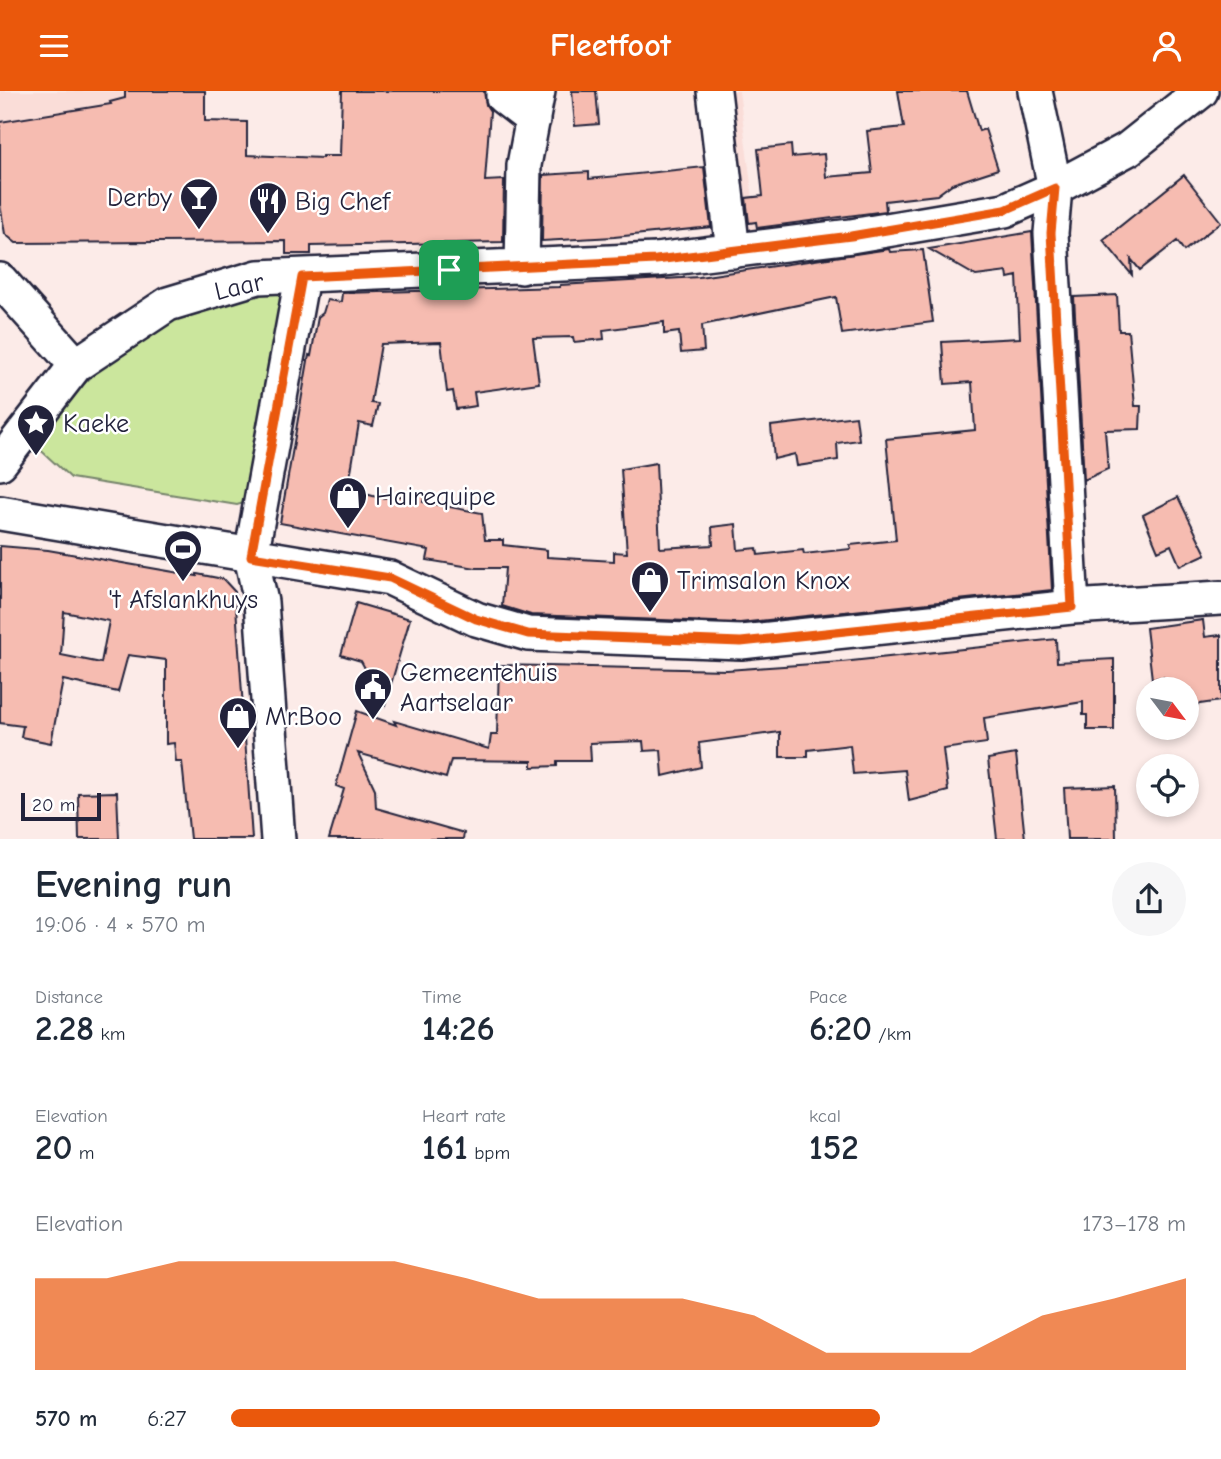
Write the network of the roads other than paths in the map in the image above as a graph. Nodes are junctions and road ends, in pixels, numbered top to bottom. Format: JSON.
{"nodes":[{"id":1,"x":503,"y":91,"type":"edge"},
{"id":2,"x":714,"y":91,"type":"edge"},
{"id":3,"x":1035,"y":91,"type":"edge"},
{"id":4,"x":1200,"y":91,"type":"edge"},
{"id":5,"x":535,"y":105,"type":"edge"},
{"id":6,"x":1055,"y":188,"type":"junction"},
{"id":7,"x":733,"y":251,"type":"junction"},
{"id":8,"x":522,"y":267,"type":"junction"},
{"id":9,"x":302,"y":277,"type":"junction"},
{"id":10,"x":2,"y":283,"type":"edge"},
{"id":11,"x":76,"y":365,"type":"junction"},
{"id":12,"x":0,"y":463,"type":"edge"},
{"id":13,"x":0,"y":513,"type":"edge"},
{"id":14,"x":251,"y":556,"type":"junction"},
{"id":15,"x":1221,"y":597,"type":"edge"},
{"id":16,"x":1072,"y":607,"type":"junction"},
{"id":17,"x":278,"y":839,"type":"edge"}],
"edges":[{"from":1,"to":5,"type":"street"},
{"from":2,"to":7,"type":"street"},
{"from":3,"to":6,"type":"street"},
{"from":4,"to":6,"type":"street"},
{"from":5,"to":8,"type":"street"},
{"from":6,"to":7,"type":"street"},
{"from":6,"to":16,"type":"street"},
{"from":7,"to":8,"type":"street"},
{"from":8,"to":9,"type":"street"},
{"from":9,"to":11,"type":"street","name":"Laar"},
{"from":9,"to":14,"type":"street","name":"Laar"},
{"from":10,"to":11,"type":"street"},
{"from":11,"to":12,"type":"street","name":"Laar"},
{"from":13,"to":14,"type":"street"},
{"from":14,"to":16,"type":"street"},
{"from":14,"to":17,"type":"street"},
{"from":15,"to":16,"type":"street"}]}
